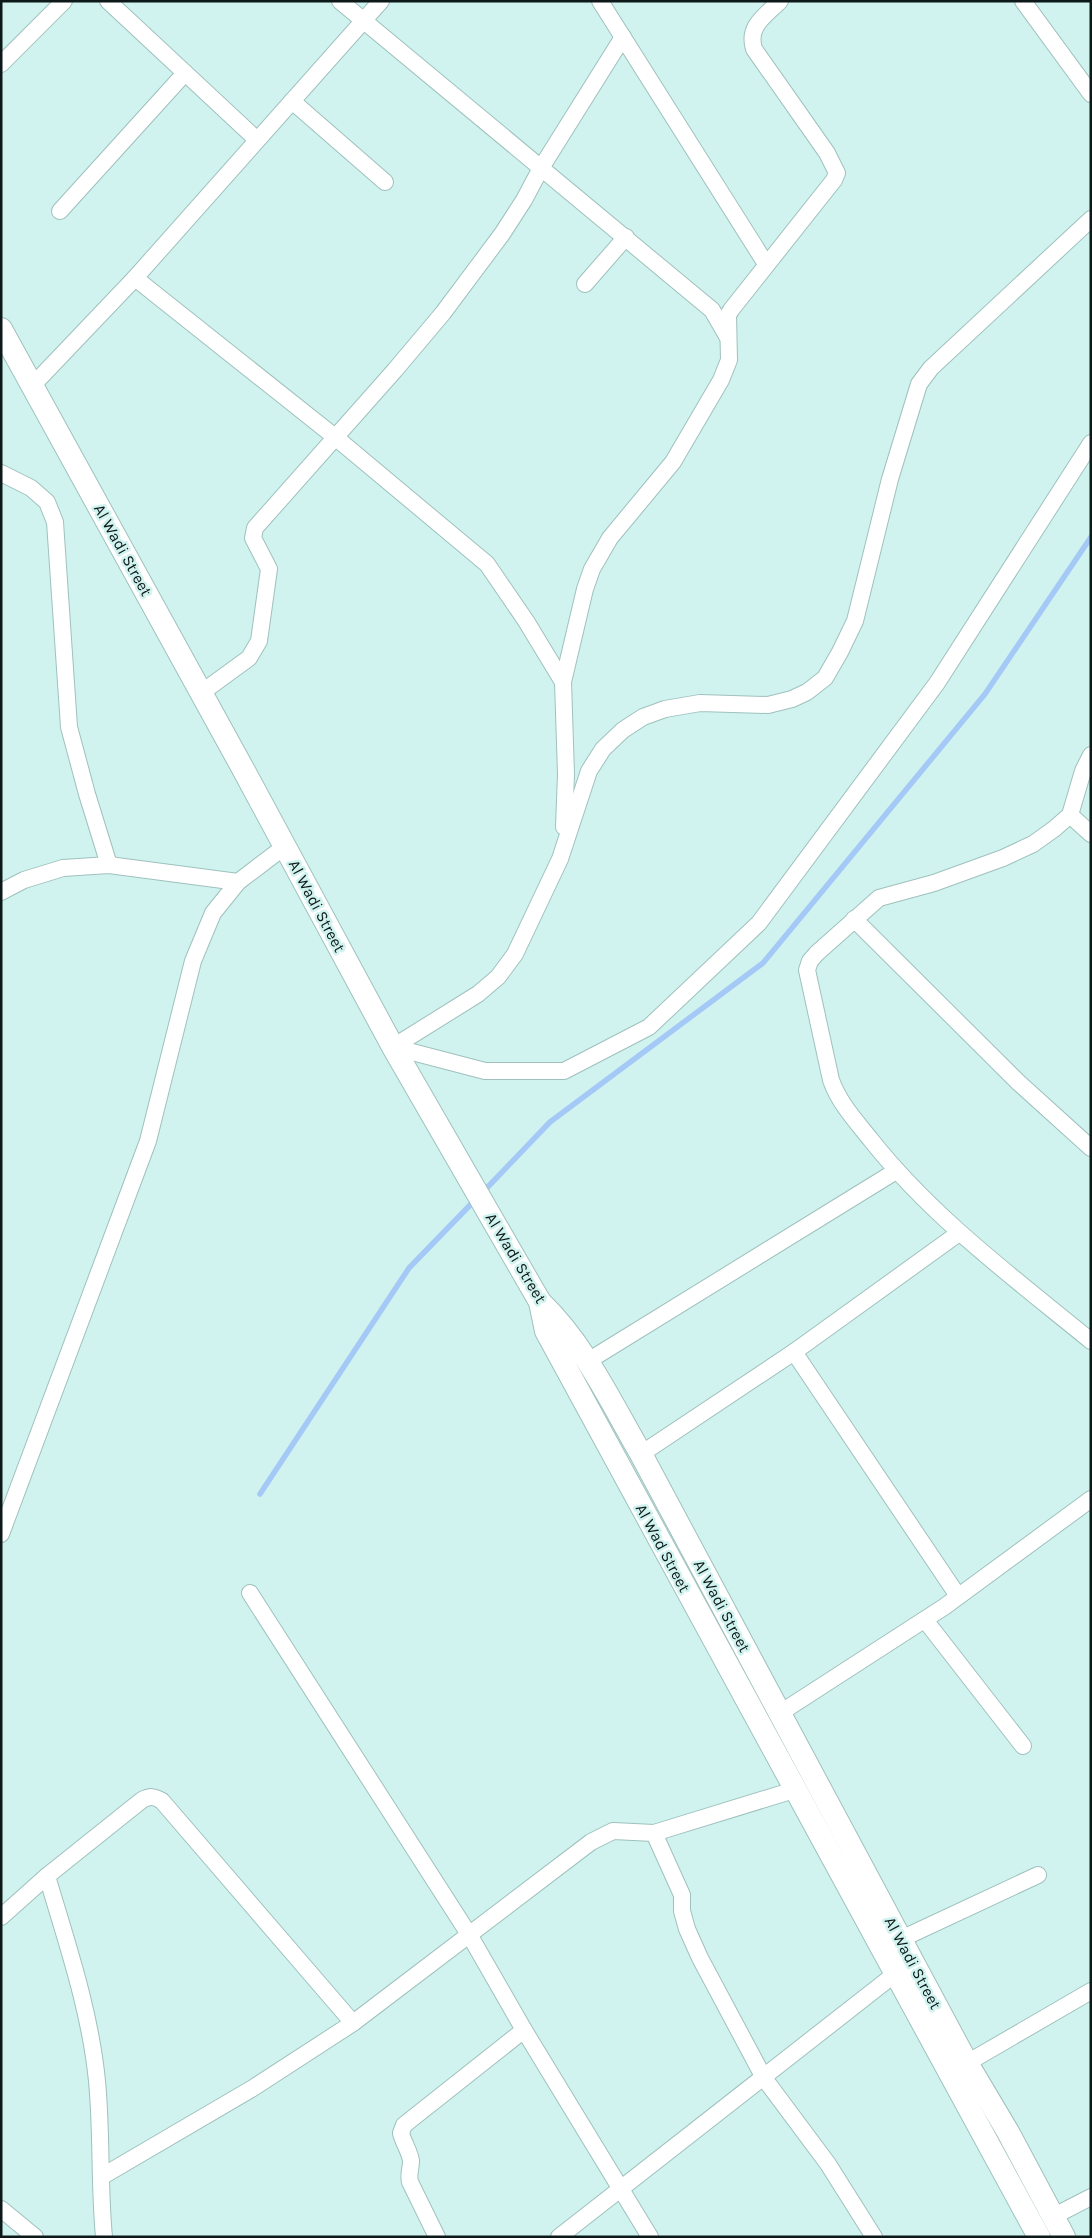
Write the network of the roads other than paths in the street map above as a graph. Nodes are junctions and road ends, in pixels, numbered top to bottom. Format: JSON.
{"nodes":[{"id":1,"x":64,"y":1,"type":"edge"},
{"id":2,"x":108,"y":1,"type":"edge"},
{"id":3,"x":340,"y":1,"type":"edge"},
{"id":4,"x":381,"y":1,"type":"edge"},
{"id":5,"x":600,"y":1,"type":"edge"},
{"id":6,"x":780,"y":1,"type":"edge"},
{"id":7,"x":1022,"y":1,"type":"edge"},
{"id":8,"x":364,"y":22,"type":"junction"},
{"id":9,"x":623,"y":37,"type":"junction"},
{"id":10,"x":1,"y":64,"type":"edge"},
{"id":11,"x":185,"y":73,"type":"junction"},
{"id":12,"x":1091,"y":94,"type":"edge"},
{"id":13,"x":292,"y":101,"type":"junction"},
{"id":14,"x":256,"y":139,"type":"junction"},
{"id":15,"x":541,"y":168,"type":"junction"},
{"id":16,"x":385,"y":182,"type":"dead end"},
{"id":17,"x":60,"y":212,"type":"dead end"},
{"id":18,"x":1091,"y":219,"type":"edge"},
{"id":19,"x":626,"y":237,"type":"junction"},
{"id":20,"x":766,"y":264,"type":"junction"},
{"id":21,"x":134,"y":278,"type":"junction"},
{"id":22,"x":584,"y":284,"type":"dead end"},
{"id":23,"x":1,"y":329,"type":"edge"},
{"id":24,"x":730,"y":343,"type":"junction"},
{"id":25,"x":33,"y":385,"type":"junction"},
{"id":26,"x":335,"y":437,"type":"junction"},
{"id":27,"x":1091,"y":443,"type":"edge"},
{"id":28,"x":1,"y":473,"type":"edge"},
{"id":29,"x":563,"y":682,"type":"junction"},
{"id":30,"x":201,"y":693,"type":"junction"},
{"id":31,"x":1091,"y":755,"type":"edge"},
{"id":32,"x":1070,"y":815,"type":"junction"},
{"id":33,"x":1091,"y":834,"type":"edge"},
{"id":34,"x":284,"y":847,"type":"junction"},
{"id":35,"x":560,"y":859,"type":"junction"},
{"id":36,"x":109,"y":865,"type":"junction"},
{"id":37,"x":238,"y":882,"type":"junction"},
{"id":38,"x":1,"y":892,"type":"edge"},
{"id":39,"x":854,"y":919,"type":"junction"},
{"id":40,"x":392,"y":1047,"type":"junction"},
{"id":41,"x":1091,"y":1148,"type":"edge"},
{"id":42,"x":896,"y":1171,"type":"junction"},
{"id":43,"x":959,"y":1233,"type":"junction"},
{"id":44,"x":540,"y":1302,"type":"junction"},
{"id":45,"x":1091,"y":1341,"type":"edge"},
{"id":46,"x":794,"y":1352,"type":"junction"},
{"id":47,"x":588,"y":1361,"type":"junction"},
{"id":48,"x":641,"y":1454,"type":"junction"},
{"id":49,"x":1091,"y":1499,"type":"edge"},
{"id":50,"x":1,"y":1534,"type":"edge"},
{"id":51,"x":250,"y":1593,"type":"dead end"},
{"id":52,"x":958,"y":1596,"type":"junction"},
{"id":53,"x":925,"y":1620,"type":"junction"},
{"id":54,"x":780,"y":1713,"type":"junction"},
{"id":55,"x":1023,"y":1746,"type":"dead end"},
{"id":56,"x":794,"y":1790,"type":"junction"},
{"id":57,"x":654,"y":1833,"type":"junction"},
{"id":58,"x":1038,"y":1875,"type":"dead end"},
{"id":59,"x":47,"y":1876,"type":"junction"},
{"id":60,"x":1,"y":1917,"type":"edge"},
{"id":61,"x":470,"y":1936,"type":"junction"},
{"id":62,"x":901,"y":1939,"type":"junction"},
{"id":63,"x":895,"y":1974,"type":"junction"},
{"id":64,"x":1091,"y":1991,"type":"edge"},
{"id":65,"x":353,"y":2024,"type":"junction"},
{"id":66,"x":524,"y":2030,"type":"junction"},
{"id":67,"x":966,"y":2063,"type":"junction"},
{"id":68,"x":764,"y":2078,"type":"junction"},
{"id":69,"x":101,"y":2177,"type":"junction"},
{"id":70,"x":622,"y":2189,"type":"junction"},
{"id":71,"x":1091,"y":2197,"type":"edge"},
{"id":72,"x":1,"y":2209,"type":"edge"},
{"id":73,"x":1054,"y":2216,"type":"junction"},
{"id":74,"x":35,"y":2237,"type":"edge"},
{"id":75,"x":104,"y":2237,"type":"edge"},
{"id":76,"x":437,"y":2237,"type":"edge"},
{"id":77,"x":559,"y":2237,"type":"edge"},
{"id":78,"x":650,"y":2237,"type":"edge"},
{"id":79,"x":874,"y":2237,"type":"edge"},
{"id":80,"x":1039,"y":2237,"type":"edge"},
{"id":81,"x":1064,"y":2237,"type":"edge"}],
"edges":[{"from":1,"to":10,"type":"street"},
{"from":2,"to":11,"type":"street"},
{"from":3,"to":8,"type":"street"},
{"from":4,"to":8,"type":"street"},
{"from":5,"to":9,"type":"street"},
{"from":6,"to":20,"type":"street"},
{"from":7,"to":12,"type":"street"},
{"from":8,"to":13,"type":"street"},
{"from":8,"to":15,"type":"street"},
{"from":9,"to":15,"type":"street"},
{"from":9,"to":20,"type":"street"},
{"from":11,"to":14,"type":"street"},
{"from":11,"to":17,"type":"street"},
{"from":13,"to":14,"type":"street"},
{"from":13,"to":16,"type":"street"},
{"from":14,"to":21,"type":"street"},
{"from":15,"to":19,"type":"street"},
{"from":15,"to":26,"type":"street"},
{"from":18,"to":35,"type":"street"},
{"from":19,"to":22,"type":"street"},
{"from":19,"to":24,"type":"street"},
{"from":20,"to":24,"type":"street"},
{"from":21,"to":25,"type":"street"},
{"from":21,"to":26,"type":"street"},
{"from":23,"to":25,"type":"main road","name":"Al Wadi Street"},
{"from":24,"to":29,"type":"street"},
{"from":25,"to":30,"type":"main road","name":"Al Wadi Street"},
{"from":26,"to":29,"type":"street"},
{"from":26,"to":30,"type":"street"},
{"from":27,"to":40,"type":"street"},
{"from":28,"to":36,"type":"street"},
{"from":29,"to":35,"type":"street"},
{"from":30,"to":34,"type":"main road","name":"Al Wadi Street"},
{"from":31,"to":32,"type":"street"},
{"from":32,"to":33,"type":"street"},
{"from":32,"to":39,"type":"street"},
{"from":34,"to":37,"type":"street"},
{"from":34,"to":40,"type":"main road","name":"Al Wadi Street"},
{"from":35,"to":40,"type":"street"},
{"from":36,"to":37,"type":"street"},
{"from":36,"to":38,"type":"street"},
{"from":37,"to":50,"type":"street"},
{"from":39,"to":41,"type":"street"},
{"from":39,"to":42,"type":"street"},
{"from":40,"to":44,"type":"main road","name":"Al Wadi Street"},
{"from":42,"to":43,"type":"street"},
{"from":42,"to":47,"type":"street"},
{"from":43,"to":45,"type":"street"},
{"from":43,"to":46,"type":"street"},
{"from":44,"to":47,"type":"main road","name":"Al Wadi Street"},
{"from":44,"to":56,"type":"main road","name":"Al Wad Street"},
{"from":46,"to":48,"type":"street"},
{"from":46,"to":52,"type":"street"},
{"from":47,"to":48,"type":"main road","name":"Al Wadi Street"},
{"from":48,"to":54,"type":"main road","name":"Al Wadi Street"},
{"from":49,"to":52,"type":"street"},
{"from":51,"to":61,"type":"street"},
{"from":52,"to":53,"type":"street"},
{"from":53,"to":54,"type":"street"},
{"from":53,"to":55,"type":"street"},
{"from":54,"to":62,"type":"main road","name":"Al Wadi Street"},
{"from":56,"to":57,"type":"street"},
{"from":56,"to":63,"type":"main road","name":"Al Wadi Street"},
{"from":57,"to":61,"type":"street"},
{"from":57,"to":68,"type":"street"},
{"from":58,"to":62,"type":"street"},
{"from":59,"to":60,"type":"street"},
{"from":59,"to":65,"type":"street"},
{"from":59,"to":69,"type":"street"},
{"from":61,"to":65,"type":"street"},
{"from":61,"to":66,"type":"street"},
{"from":62,"to":67,"type":"main road","name":"Al Wadi Street"},
{"from":63,"to":68,"type":"street"},
{"from":63,"to":80,"type":"main road","name":"Al Wadi Street"},
{"from":64,"to":67,"type":"street"},
{"from":65,"to":69,"type":"street"},
{"from":66,"to":70,"type":"street"},
{"from":66,"to":76,"type":"street"},
{"from":67,"to":73,"type":"main road","name":"Al Wadi Street"},
{"from":68,"to":70,"type":"street"},
{"from":68,"to":79,"type":"street"},
{"from":69,"to":75,"type":"street"},
{"from":70,"to":77,"type":"street"},
{"from":70,"to":78,"type":"street"},
{"from":71,"to":73,"type":"street"},
{"from":72,"to":74,"type":"street"},
{"from":73,"to":81,"type":"main road","name":"Al Wadi Street"}]}
